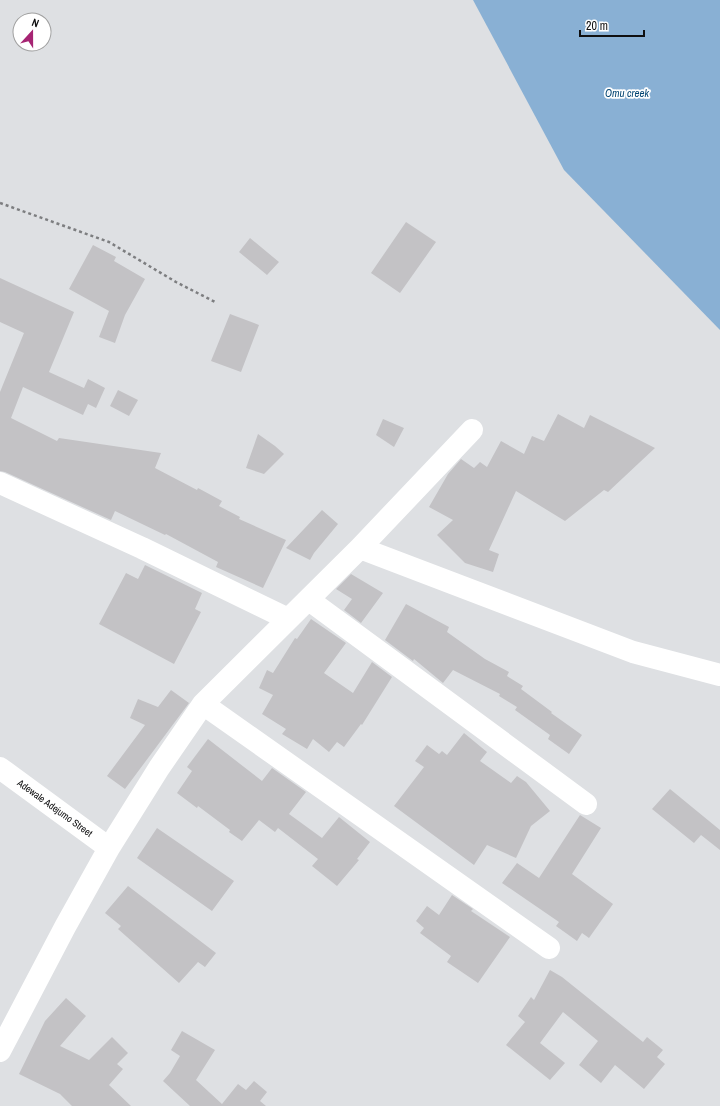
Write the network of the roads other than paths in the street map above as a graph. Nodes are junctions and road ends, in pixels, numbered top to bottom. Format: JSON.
{"nodes":[{"id":1,"x":472,"y":430,"type":"dead end"},
{"id":2,"x":0,"y":483,"type":"edge"},
{"id":3,"x":360,"y":548,"type":"junction"},
{"id":4,"x":309,"y":600,"type":"junction"},
{"id":5,"x":288,"y":619,"type":"junction"},
{"id":6,"x":720,"y":675,"type":"edge"},
{"id":7,"x":203,"y":704,"type":"junction"},
{"id":8,"x":0,"y":768,"type":"edge"},
{"id":9,"x":586,"y":804,"type":"dead end"},
{"id":10,"x":109,"y":848,"type":"junction"},
{"id":11,"x":549,"y":948,"type":"dead end"},
{"id":12,"x":0,"y":1051,"type":"edge"}],
"edges":[{"from":1,"to":3,"type":"street"},
{"from":2,"to":5,"type":"street"},
{"from":3,"to":4,"type":"street"},
{"from":3,"to":6,"type":"street"},
{"from":4,"to":5,"type":"street"},
{"from":4,"to":9,"type":"street"},
{"from":5,"to":7,"type":"street"},
{"from":7,"to":10,"type":"street"},
{"from":7,"to":11,"type":"street"},
{"from":8,"to":10,"type":"street","name":"Adewale Adejumo Street"},
{"from":10,"to":12,"type":"street"}]}
